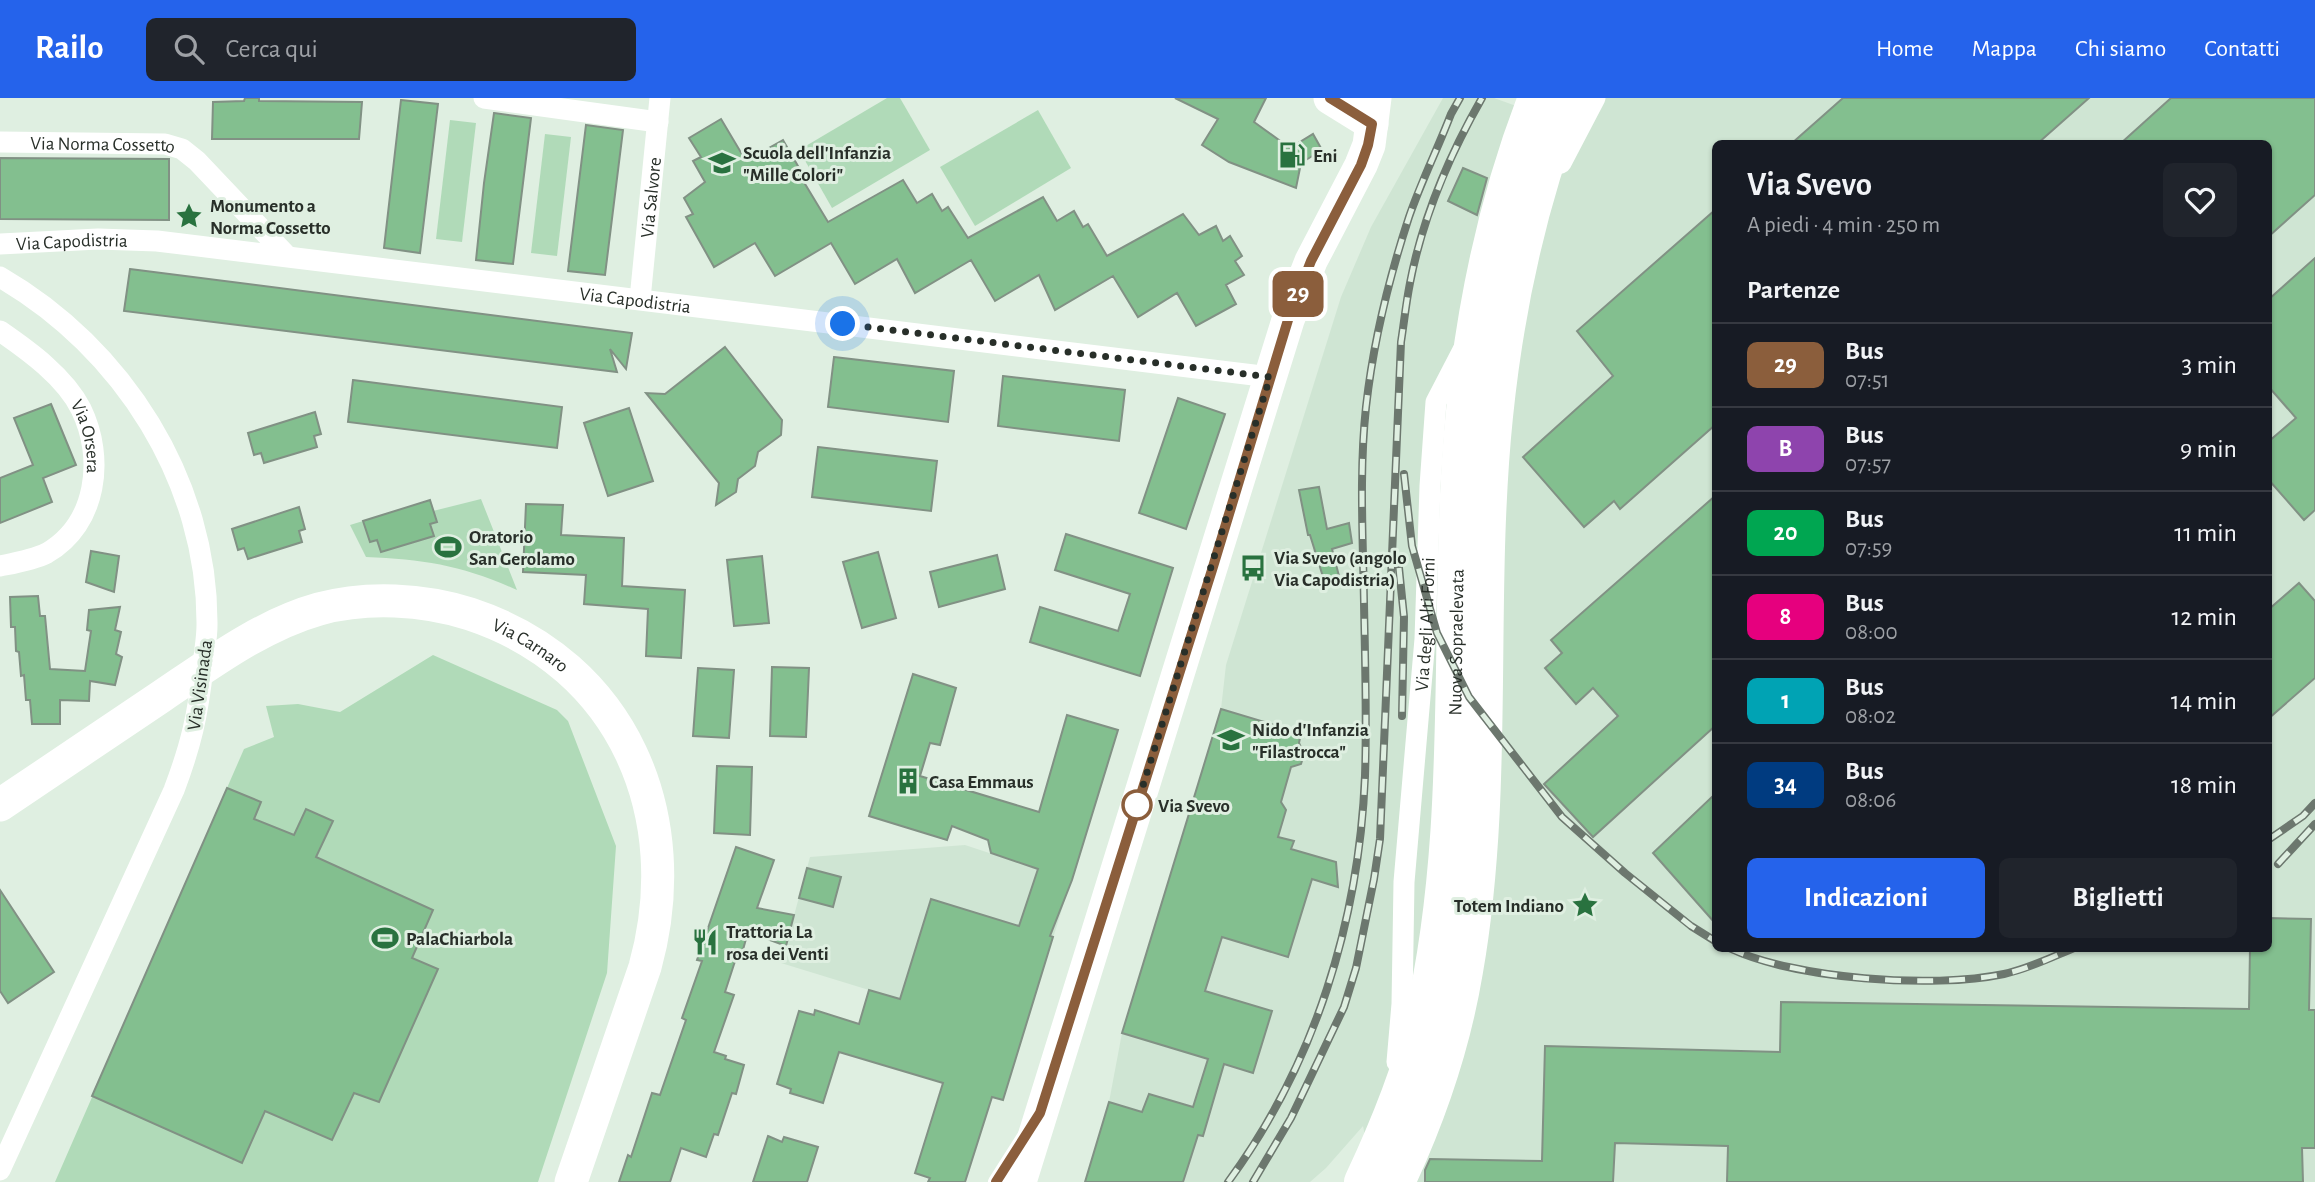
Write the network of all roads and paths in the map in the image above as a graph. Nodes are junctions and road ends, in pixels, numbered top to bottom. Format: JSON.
{"nodes":[{"id":1,"x":484,"y":98,"type":"edge"},
{"id":2,"x":660,"y":98,"type":"edge"},
{"id":3,"x":1537,"y":98,"type":"edge"},
{"id":4,"x":1568,"y":98,"type":"edge"},
{"id":5,"x":1595,"y":98,"type":"edge"},
{"id":6,"x":1337,"y":100,"type":"edge"},
{"id":7,"x":1379,"y":107,"type":"edge"},
{"id":8,"x":658,"y":122,"type":"junction"},
{"id":9,"x":0,"y":142,"type":"edge"},
{"id":10,"x":0,"y":244,"type":"edge"},
{"id":11,"x":287,"y":256,"type":"junction"},
{"id":12,"x":0,"y":277,"type":"edge"},
{"id":13,"x":640,"y":299,"type":"junction"},
{"id":14,"x":0,"y":331,"type":"edge"},
{"id":15,"x":1270,"y":377,"type":"junction"},
{"id":16,"x":0,"y":566,"type":"edge"},
{"id":17,"x":0,"y":805,"type":"edge"},
{"id":18,"x":1040,"y":1113,"type":"junction"},
{"id":19,"x":0,"y":1170,"type":"edge"},
{"id":20,"x":571,"y":1182,"type":"edge"},
{"id":21,"x":996,"y":1182,"type":"edge"},
{"id":22,"x":1020,"y":1182,"type":"edge"},
{"id":23,"x":1363,"y":1182,"type":"edge"},
{"id":24,"x":1396,"y":1182,"type":"edge"}],
"edges":[{"from":1,"to":8,"type":"street"},
{"from":2,"to":8,"type":"street","name":"Via Salvore"},
{"from":3,"to":23,"type":"highway","name":"Nuova Sopraelevata"},
{"from":4,"to":24,"type":"highway","name":"Nuova Sopraelevata"},
{"from":5,"to":23,"type":"street","name":"Via degli Alti Forni"},
{"from":6,"to":7,"type":"main road"},
{"from":7,"to":15,"type":"main road"},
{"from":8,"to":13,"type":"street","name":"Via Salvore"},
{"from":9,"to":11,"type":"street","name":"Via Norma Cossetto"},
{"from":10,"to":11,"type":"street","name":"Via Capodistria"},
{"from":11,"to":13,"type":"street","name":"Via Capodistria"},
{"from":12,"to":19,"type":"street","name":"Via Visinada"},
{"from":13,"to":15,"type":"street","name":"Via Capodistria"},
{"from":14,"to":16,"type":"street","name":"Via Orsera"},
{"from":15,"to":18,"type":"main road"},
{"from":17,"to":20,"type":"main road","name":"Via Carnaro"},
{"from":18,"to":21,"type":"main road"},
{"from":18,"to":22,"type":"main road"}]}
